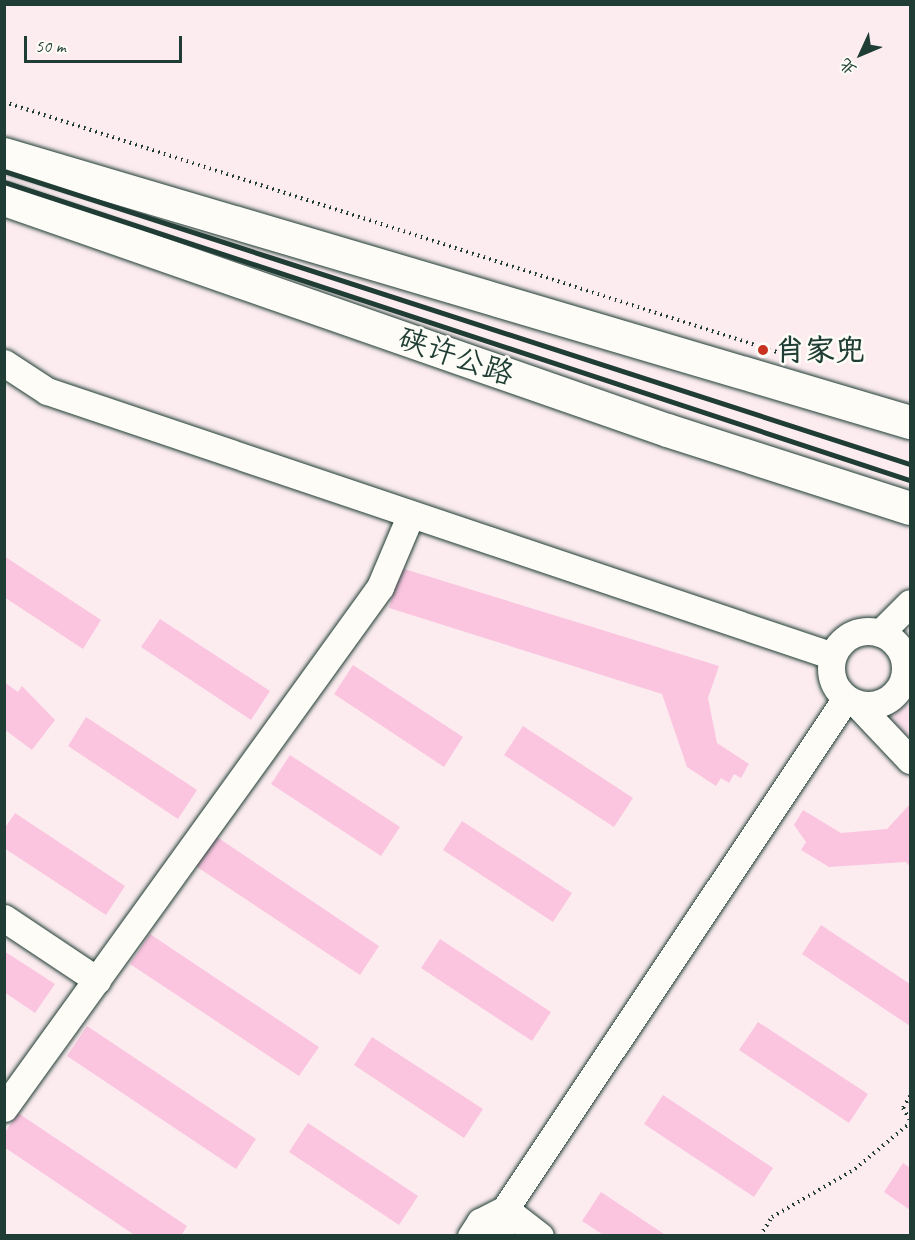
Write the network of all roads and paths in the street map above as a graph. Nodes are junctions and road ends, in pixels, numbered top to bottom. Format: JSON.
{"nodes":[{"id":1,"x":4,"y":102,"type":"edge"},
{"id":2,"x":4,"y":154,"type":"edge"},
{"id":3,"x":4,"y":199,"type":"edge"},
{"id":4,"x":786,"y":355,"type":"dead end"},
{"id":5,"x":4,"y":363,"type":"edge"},
{"id":6,"x":910,"y":422,"type":"edge"},
{"id":7,"x":910,"y":508,"type":"edge"},
{"id":8,"x":411,"y":514,"type":"junction"},
{"id":9,"x":910,"y":603,"type":"edge"},
{"id":10,"x":880,"y":633,"type":"junction"},
{"id":11,"x":833,"y":656,"type":"junction"},
{"id":12,"x":907,"y":665,"type":"edge"},
{"id":13,"x":851,"y":701,"type":"junction"},
{"id":14,"x":910,"y":760,"type":"edge"},
{"id":15,"x":4,"y":918,"type":"edge"},
{"id":16,"x":97,"y":980,"type":"junction"},
{"id":17,"x":910,"y":1096,"type":"edge"},
{"id":18,"x":4,"y":1108,"type":"edge"},
{"id":19,"x":910,"y":1121,"type":"edge"},
{"id":20,"x":505,"y":1209,"type":"junction"},
{"id":21,"x":471,"y":1236,"type":"edge"},
{"id":22,"x":500,"y":1236,"type":"edge"},
{"id":23,"x":540,"y":1236,"type":"edge"},
{"id":24,"x":760,"y":1236,"type":"edge"}],
"edges":[{"from":1,"to":4,"type":"path"},
{"from":2,"to":6,"type":"highway","name":"硖许公路"},
{"from":3,"to":7,"type":"highway","name":"硖许公路"},
{"from":5,"to":8,"type":"street"},
{"from":8,"to":11,"type":"street"},
{"from":8,"to":16,"type":"street"},
{"from":9,"to":10,"type":"street"},
{"from":10,"to":11,"type":"street"},
{"from":10,"to":12,"type":"street"},
{"from":11,"to":13,"type":"street"},
{"from":12,"to":13,"type":"street"},
{"from":13,"to":14,"type":"street"},
{"from":13,"to":20,"type":"street"},
{"from":15,"to":16,"type":"street"},
{"from":16,"to":18,"type":"street"},
{"from":17,"to":19,"type":"path"},
{"from":19,"to":24,"type":"path"},
{"from":20,"to":21,"type":"street"},
{"from":20,"to":22,"type":"street"},
{"from":20,"to":23,"type":"street"}]}
